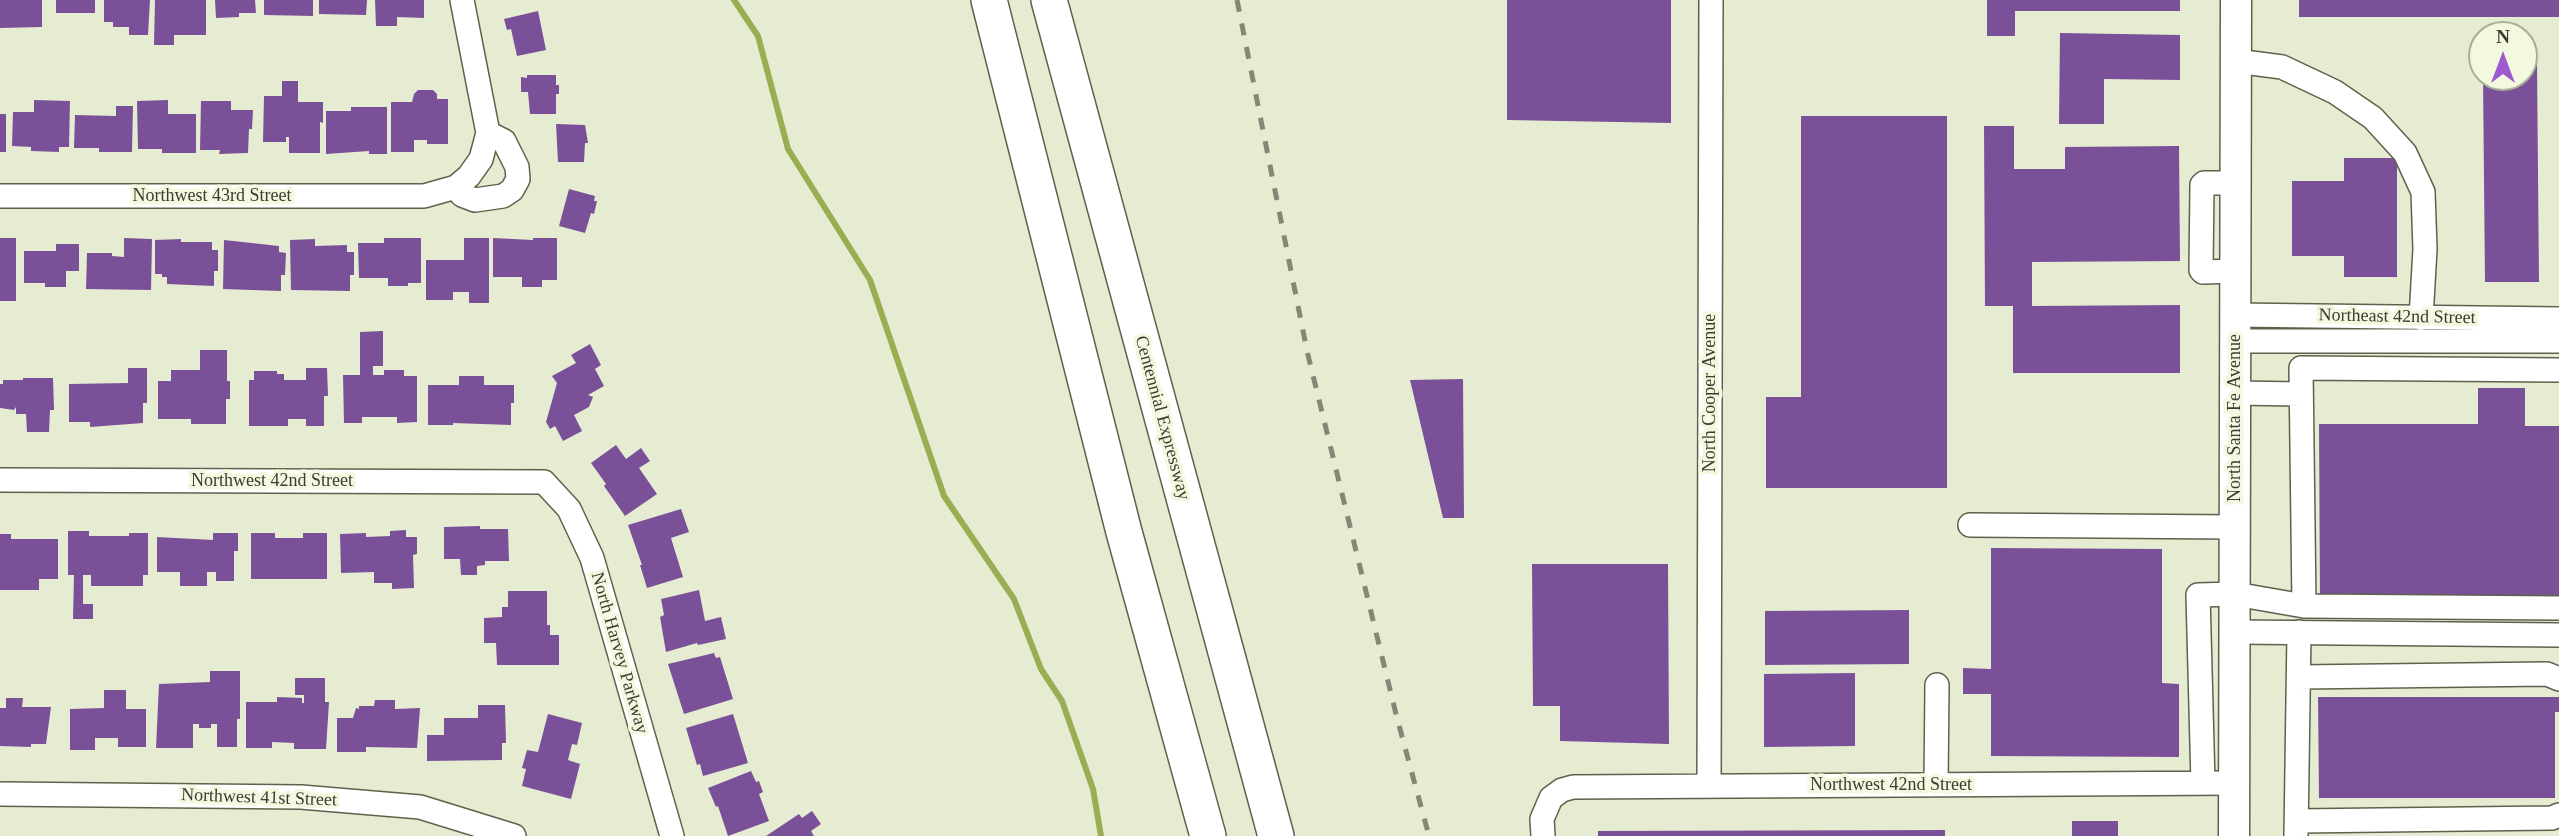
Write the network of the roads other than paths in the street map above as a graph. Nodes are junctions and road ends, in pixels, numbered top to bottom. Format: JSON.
{"nodes":[{"id":1,"x":462,"y":0,"type":"edge"},
{"id":2,"x":989,"y":0,"type":"edge"},
{"id":3,"x":1049,"y":0,"type":"edge"},
{"id":4,"x":1711,"y":0,"type":"edge"},
{"id":5,"x":2235,"y":0,"type":"edge"},
{"id":6,"x":2235,"y":61,"type":"junction"},
{"id":7,"x":488,"y":134,"type":"junction"},
{"id":8,"x":456,"y":187,"type":"junction"},
{"id":9,"x":0,"y":196,"type":"edge"},
{"id":10,"x":2559,"y":318,"type":"edge"},
{"id":11,"x":2434,"y":326,"type":"junction"},
{"id":12,"x":2235,"y":328,"type":"junction"},
{"id":13,"x":2559,"y":341,"type":"edge"},
{"id":14,"x":2442,"y":369,"type":"junction"},
{"id":15,"x":2559,"y":370,"type":"edge"},
{"id":16,"x":2235,"y":393,"type":"junction"},
{"id":17,"x":2301,"y":394,"type":"junction"},
{"id":18,"x":0,"y":480,"type":"edge"},
{"id":19,"x":544,"y":482,"type":"joint"},
{"id":20,"x":1970,"y":525,"type":"dead end"},
{"id":21,"x":2235,"y":527,"type":"junction"},
{"id":22,"x":2235,"y":594,"type":"junction"},
{"id":23,"x":2304,"y":606,"type":"junction"},
{"id":24,"x":2559,"y":608,"type":"edge"},
{"id":25,"x":2235,"y":632,"type":"junction"},
{"id":26,"x":2300,"y":632,"type":"junction"},
{"id":27,"x":2559,"y":635,"type":"edge"},
{"id":28,"x":2299,"y":677,"type":"junction"},
{"id":29,"x":2559,"y":679,"type":"edge"},
{"id":30,"x":1937,"y":685,"type":"dead end"},
{"id":31,"x":2203,"y":783,"type":"junction"},
{"id":32,"x":2234,"y":783,"type":"junction"},
{"id":33,"x":1936,"y":784,"type":"junction"},
{"id":34,"x":1710,"y":786,"type":"junction"},
{"id":35,"x":0,"y":794,"type":"edge"},
{"id":36,"x":2559,"y":815,"type":"edge"},
{"id":37,"x":669,"y":828,"type":"edge"},
{"id":38,"x":2296,"y":829,"type":"edge"},
{"id":39,"x":514,"y":836,"type":"edge"},
{"id":40,"x":649,"y":836,"type":"edge"},
{"id":41,"x":1208,"y":836,"type":"edge"},
{"id":42,"x":1276,"y":836,"type":"edge"},
{"id":43,"x":1544,"y":836,"type":"edge"},
{"id":44,"x":2234,"y":836,"type":"edge"}],
"edges":[{"from":1,"to":7,"type":"street"},
{"from":2,"to":41,"type":"highway"},
{"from":3,"to":42,"type":"highway","name":"Centennial Expressway"},
{"from":4,"to":34,"type":"street","name":"North Cooper Avenue"},
{"from":5,"to":6,"type":"main road","name":"North Santa Fe Avenue"},
{"from":6,"to":11,"type":"street"},
{"from":6,"to":12,"type":"main road","name":"North Santa Fe Avenue"},
{"from":7,"to":8,"type":"street"},
{"from":7,"to":8,"type":"street"},
{"from":8,"to":9,"type":"street","name":"Northwest 43rd Street"},
{"from":10,"to":11,"type":"street","name":"Northeast 42nd Street"},
{"from":11,"to":12,"type":"street","name":"Northeast 42nd Street"},
{"from":11,"to":12,"type":"street","name":"Northeast 42nd Street"},
{"from":11,"to":13,"type":"street","name":"Northeast 42nd Street"},
{"from":11,"to":14,"type":"street"},
{"from":12,"to":16,"type":"main road","name":"North Santa Fe Avenue"},
{"from":14,"to":15,"type":"street"},
{"from":14,"to":17,"type":"street"},
{"from":16,"to":17,"type":"street"},
{"from":16,"to":21,"type":"main road","name":"North Santa Fe Avenue"},
{"from":17,"to":23,"type":"street"},
{"from":18,"to":19,"type":"street","name":"Northwest 42nd Street"},
{"from":19,"to":37,"type":"street","name":"North Harvey Parkway"},
{"from":20,"to":21,"type":"street"},
{"from":21,"to":22,"type":"main road","name":"North Santa Fe Avenue"},
{"from":22,"to":23,"type":"street"},
{"from":22,"to":25,"type":"main road","name":"North Santa Fe Avenue"},
{"from":22,"to":31,"type":"street"},
{"from":23,"to":24,"type":"street"},
{"from":25,"to":26,"type":"street"},
{"from":25,"to":32,"type":"main road","name":"North Santa Fe Avenue"},
{"from":26,"to":27,"type":"street"},
{"from":26,"to":28,"type":"street"},
{"from":28,"to":29,"type":"street"},
{"from":28,"to":38,"type":"street"},
{"from":30,"to":33,"type":"street"},
{"from":31,"to":32,"type":"street","name":"Northwest 42nd Street"},
{"from":31,"to":33,"type":"street","name":"Northwest 42nd Street"},
{"from":32,"to":44,"type":"main road","name":"North Santa Fe Avenue"},
{"from":33,"to":34,"type":"street","name":"Northwest 42nd Street"},
{"from":34,"to":43,"type":"street","name":"Northwest 42nd Street"},
{"from":35,"to":39,"type":"street","name":"Northwest 41st Street"},
{"from":36,"to":38,"type":"street"},
{"from":37,"to":40,"type":"street"}]}
